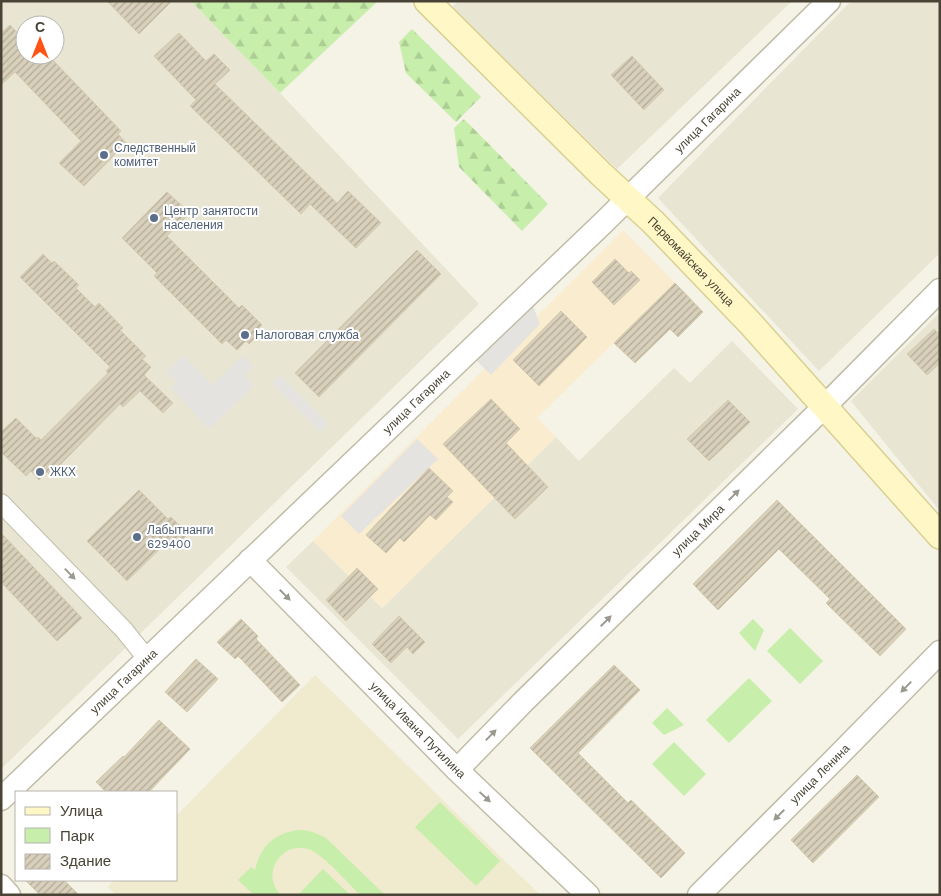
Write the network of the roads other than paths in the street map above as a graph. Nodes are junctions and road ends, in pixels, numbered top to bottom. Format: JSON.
{"nodes":[{"id":1,"x":829,"y":1,"type":"edge"},
{"id":2,"x":431,"y":3,"type":"edge"},
{"id":3,"x":628,"y":199,"type":"junction"},
{"id":4,"x":940,"y":290,"type":"edge"},
{"id":5,"x":824,"y":407,"type":"junction"},
{"id":6,"x":1,"y":502,"type":"edge"},
{"id":7,"x":940,"y":536,"type":"edge"},
{"id":8,"x":250,"y":560,"type":"junction"},
{"id":9,"x":940,"y":652,"type":"edge"},
{"id":10,"x":148,"y":660,"type":"junction"},
{"id":11,"x":457,"y":770,"type":"junction"},
{"id":12,"x":1,"y":799,"type":"edge"},
{"id":13,"x":1,"y":886,"type":"edge"},
{"id":14,"x":10,"y":895,"type":"edge"},
{"id":15,"x":588,"y":895,"type":"edge"},
{"id":16,"x":699,"y":895,"type":"edge"}],
"edges":[{"from":1,"to":3,"type":"street","name":"улица Гагарина"},
{"from":2,"to":3,"type":"main road","name":"Первомайская улица"},
{"from":3,"to":5,"type":"main road","name":"Первомайская улица"},
{"from":3,"to":8,"type":"street","name":"улица Гагарина"},
{"from":4,"to":5,"type":"street","name":"улица Мира"},
{"from":5,"to":7,"type":"main road","name":"Первомайская улица"},
{"from":11,"to":5,"type":"street","name":"улица Мира","one_way":true},
{"from":6,"to":10,"type":"street","one_way":true},
{"from":8,"to":10,"type":"street","name":"улица Гагарина"},
{"from":8,"to":11,"type":"street","name":"улица Ивана Путилина","one_way":true},
{"from":9,"to":16,"type":"street","name":"улица Ленина","one_way":true},
{"from":10,"to":12,"type":"street","name":"улица Гагарина"},
{"from":11,"to":15,"type":"street","name":"улица Ивана Путилина","one_way":true},
{"from":13,"to":14,"type":"street"}]}
